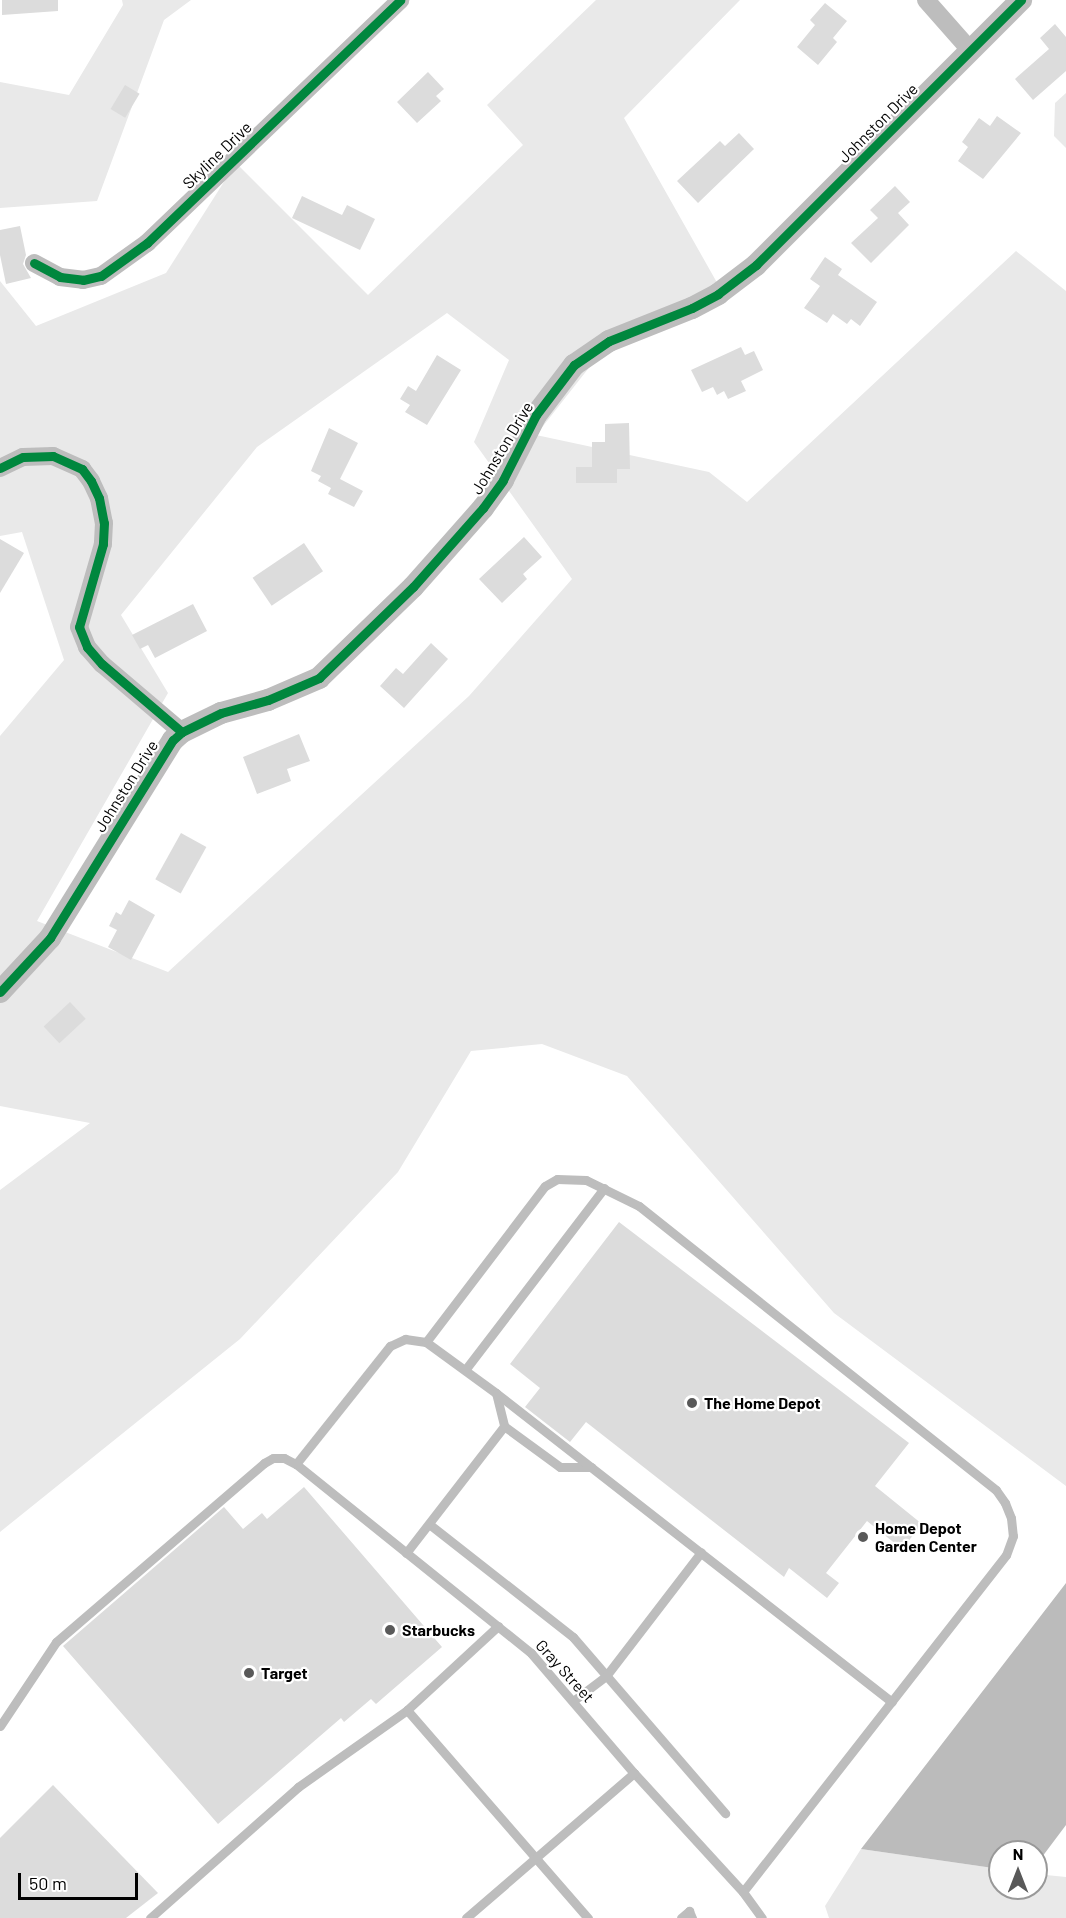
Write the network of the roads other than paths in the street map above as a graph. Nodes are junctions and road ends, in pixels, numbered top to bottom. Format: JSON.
{"nodes":[{"id":1,"x":400,"y":0,"type":"edge"},
{"id":2,"x":926,"y":0,"type":"edge"},
{"id":3,"x":1021,"y":0,"type":"edge"},
{"id":4,"x":972,"y":51,"type":"junction"},
{"id":5,"x":34,"y":263,"type":"dead end"},
{"id":6,"x":0,"y":468,"type":"edge"},
{"id":7,"x":182,"y":732,"type":"junction"},
{"id":8,"x":0,"y":992,"type":"edge"},
{"id":9,"x":604,"y":1188,"type":"junction"},
{"id":10,"x":426,"y":1342,"type":"junction"},
{"id":11,"x":465,"y":1370,"type":"junction"},
{"id":12,"x":496,"y":1393,"type":"junction"},
{"id":13,"x":504,"y":1426,"type":"junction"},
{"id":14,"x":296,"y":1464,"type":"junction"},
{"id":15,"x":591,"y":1467,"type":"junction"},
{"id":16,"x":429,"y":1524,"type":"junction"},
{"id":17,"x":701,"y":1552,"type":"junction"},
{"id":18,"x":406,"y":1553,"type":"junction"},
{"id":19,"x":498,"y":1626,"type":"junction"},
{"id":20,"x":606,"y":1676,"type":"junction"},
{"id":21,"x":573,"y":1701,"type":"junction"},
{"id":22,"x":892,"y":1701,"type":"junction"},
{"id":23,"x":407,"y":1710,"type":"junction"},
{"id":24,"x":0,"y":1726,"type":"edge"},
{"id":25,"x":634,"y":1773,"type":"junction"},
{"id":26,"x":725,"y":1813,"type":"dead end"},
{"id":27,"x":535,"y":1858,"type":"junction"},
{"id":28,"x":743,"y":1892,"type":"junction"},
{"id":29,"x":150,"y":1918,"type":"edge"},
{"id":30,"x":466,"y":1918,"type":"edge"},
{"id":31,"x":588,"y":1918,"type":"edge"},
{"id":32,"x":681,"y":1918,"type":"edge"},
{"id":33,"x":692,"y":1918,"type":"edge"},
{"id":34,"x":762,"y":1918,"type":"edge"}],
"edges":[{"from":1,"to":5,"type":"street","name":"Skyline Drive"},
{"from":2,"to":4,"type":"street"},
{"from":3,"to":4,"type":"street","name":"Johnston Drive"},
{"from":4,"to":7,"type":"street","name":"Johnston Drive"},
{"from":6,"to":7,"type":"street"},
{"from":7,"to":8,"type":"street","name":"Johnston Drive"},
{"from":9,"to":10,"type":"lane"},
{"from":9,"to":11,"type":"lane"},
{"from":9,"to":22,"type":"lane"},
{"from":10,"to":11,"type":"lane"},
{"from":10,"to":14,"type":"lane"},
{"from":11,"to":12,"type":"lane"},
{"from":12,"to":13,"type":"lane"},
{"from":12,"to":15,"type":"lane"},
{"from":13,"to":15,"type":"lane"},
{"from":13,"to":16,"type":"lane"},
{"from":14,"to":18,"type":"lane","name":"Gray Street"},
{"from":14,"to":24,"type":"lane","name":"Gray Street"},
{"from":15,"to":17,"type":"lane"},
{"from":16,"to":18,"type":"lane"},
{"from":16,"to":20,"type":"lane"},
{"from":17,"to":20,"type":"lane"},
{"from":17,"to":22,"type":"lane"},
{"from":18,"to":19,"type":"lane","name":"Gray Street"},
{"from":19,"to":21,"type":"lane","name":"Gray Street"},
{"from":19,"to":23,"type":"lane"},
{"from":20,"to":21,"type":"lane"},
{"from":20,"to":26,"type":"lane"},
{"from":21,"to":25,"type":"lane","name":"Gray Street"},
{"from":22,"to":28,"type":"lane"},
{"from":23,"to":27,"type":"lane"},
{"from":23,"to":29,"type":"lane"},
{"from":25,"to":27,"type":"lane"},
{"from":25,"to":28,"type":"lane","name":"Gray Street"},
{"from":27,"to":30,"type":"lane"},
{"from":27,"to":31,"type":"lane"},
{"from":28,"to":34,"type":"lane","name":"Gray Street"},
{"from":32,"to":33,"type":"lane"}]}
